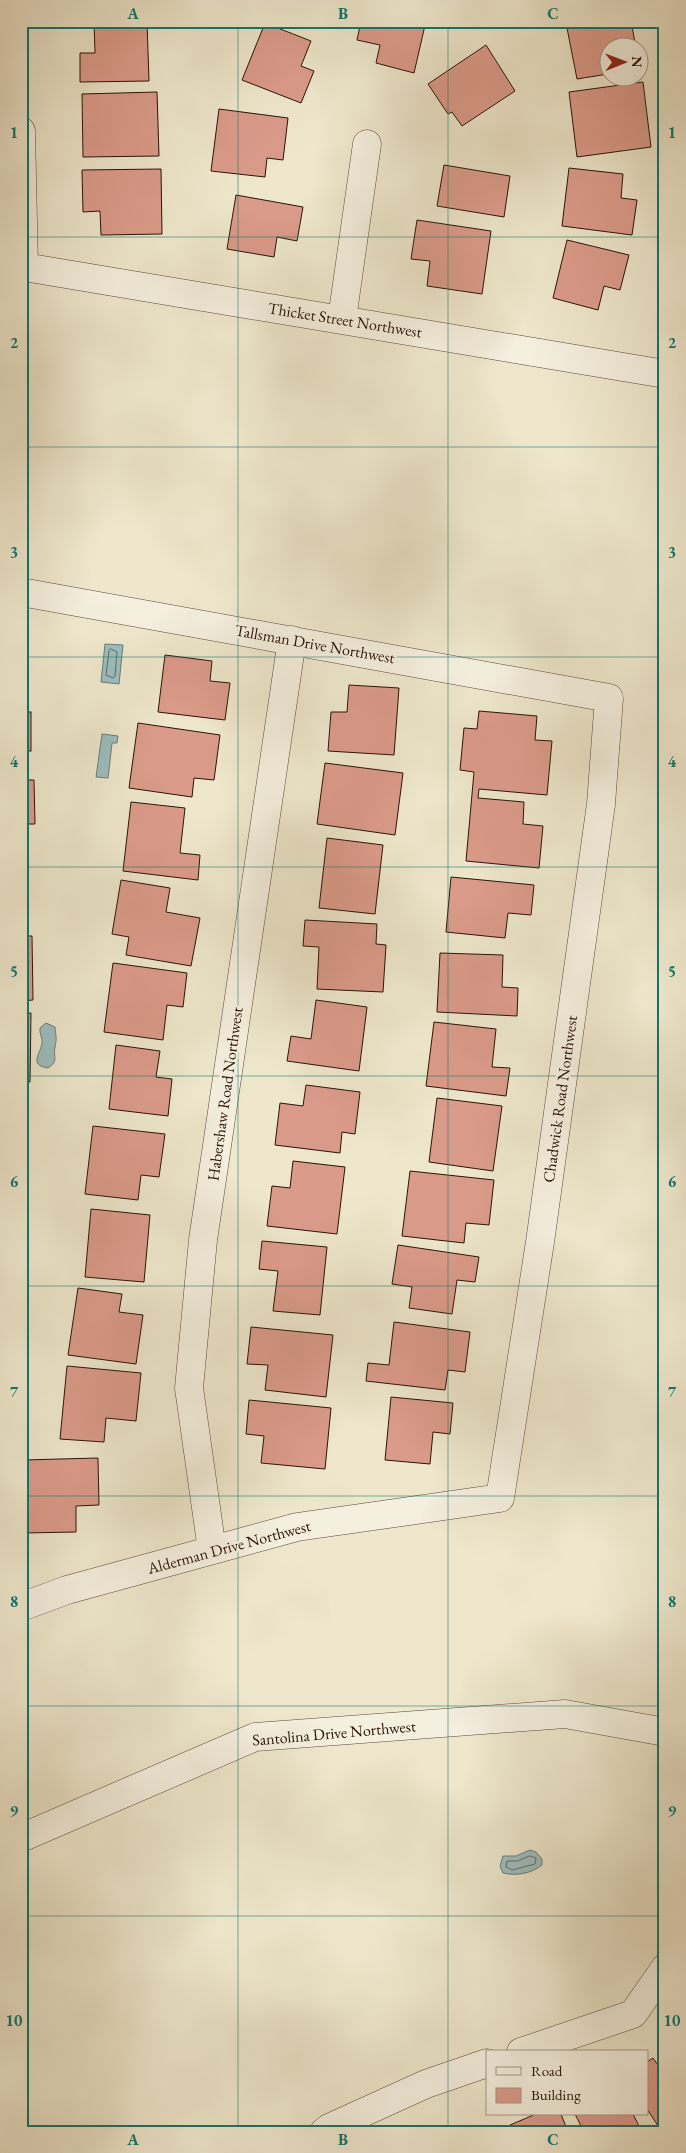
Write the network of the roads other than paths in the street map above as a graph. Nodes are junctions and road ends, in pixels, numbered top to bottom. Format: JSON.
{"nodes":[{"id":1,"x":21,"y":131,"type":"edge"},
{"id":2,"x":367,"y":144,"type":"dead end"},
{"id":3,"x":342,"y":319,"type":"junction"},
{"id":4,"x":664,"y":368,"type":"edge"},
{"id":5,"x":21,"y":592,"type":"edge"},
{"id":6,"x":292,"y":640,"type":"junction"},
{"id":7,"x":609,"y":698,"type":"joint"},
{"id":8,"x":500,"y":1498,"type":"joint"},
{"id":9,"x":212,"y":1550,"type":"junction"},
{"id":10,"x":21,"y":1607,"type":"edge"},
{"id":11,"x":665,"y":1732,"type":"edge"},
{"id":12,"x":21,"y":1838,"type":"edge"},
{"id":13,"x":665,"y":1968,"type":"edge"},
{"id":14,"x":527,"y":2050,"type":"edge"},
{"id":15,"x":486,"y":2063,"type":"edge"},
{"id":16,"x":324,"y":2132,"type":"edge"}],
"edges":[{"from":1,"to":3,"type":"street","name":"Thicket Street Northwest"},
{"from":2,"to":3,"type":"street"},
{"from":3,"to":4,"type":"street","name":"Thicket Street Northwest"},
{"from":5,"to":6,"type":"street","name":"Tallsman Drive Northwest"},
{"from":6,"to":7,"type":"street","name":"Tallsman Drive Northwest"},
{"from":6,"to":9,"type":"street","name":"Habershaw Road Northwest"},
{"from":7,"to":8,"type":"street","name":"Chadwick Road Northwest"},
{"from":8,"to":9,"type":"street","name":"Alderman Drive Northwest"},
{"from":9,"to":10,"type":"street","name":"Alderman Drive Northwest"},
{"from":11,"to":12,"type":"street","name":"Santolina Drive Northwest"},
{"from":13,"to":14,"type":"street"},
{"from":15,"to":16,"type":"street"}]}
